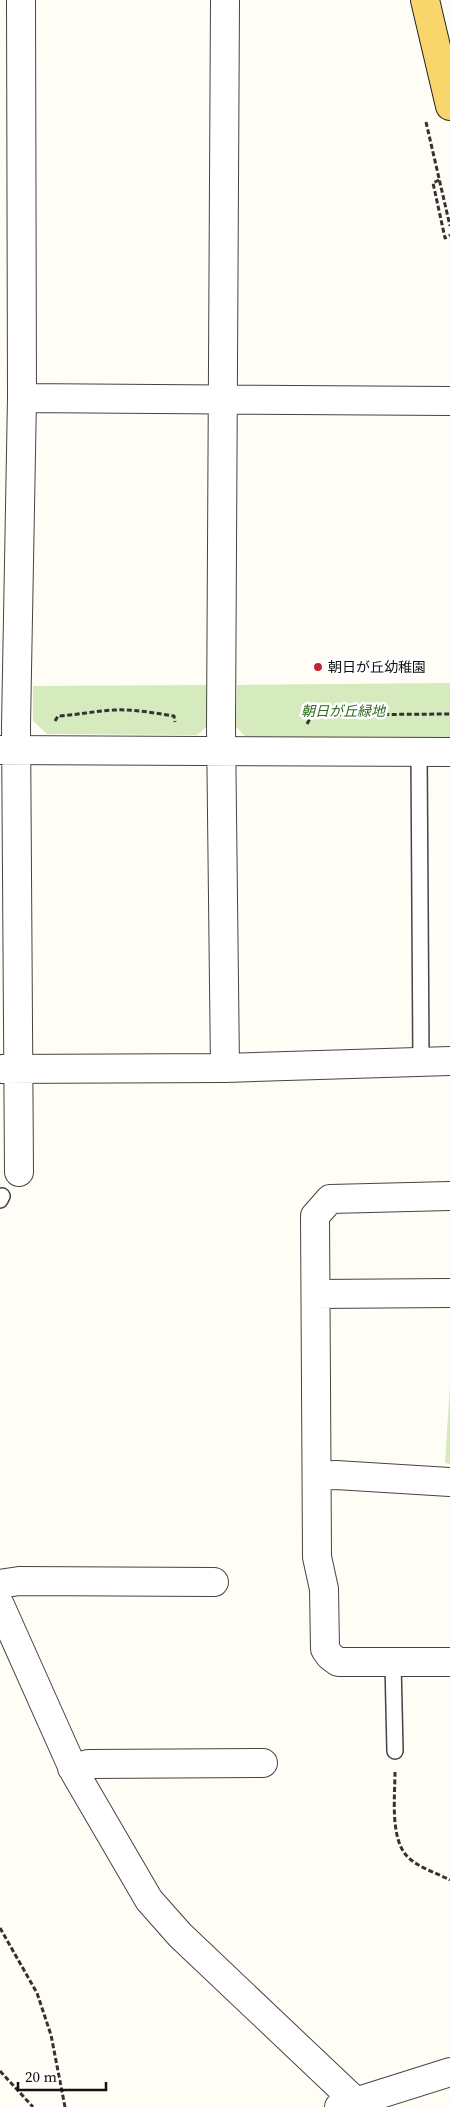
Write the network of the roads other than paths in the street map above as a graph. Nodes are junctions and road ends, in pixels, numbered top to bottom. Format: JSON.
{"nodes":[{"id":1,"x":21,"y":0,"type":"edge"},
{"id":2,"x":225,"y":0,"type":"edge"},
{"id":3,"x":425,"y":0,"type":"edge"},
{"id":4,"x":450,"y":106,"type":"edge"},
{"id":5,"x":22,"y":398,"type":"junction"},
{"id":6,"x":450,"y":400,"type":"edge"},
{"id":7,"x":224,"y":401,"type":"junction"},
{"id":8,"x":8,"y":750,"type":"edge"},
{"id":9,"x":221,"y":752,"type":"junction"},
{"id":10,"x":419,"y":752,"type":"junction"},
{"id":11,"x":450,"y":752,"type":"edge"},
{"id":12,"x":421,"y":1061,"type":"junction"},
{"id":13,"x":450,"y":1061,"type":"edge"},
{"id":14,"x":225,"y":1068,"type":"junction"},
{"id":15,"x":9,"y":1069,"type":"edge"},
{"id":16,"x":19,"y":1172,"type":"dead end"},
{"id":17,"x":450,"y":1196,"type":"edge"},
{"id":18,"x":450,"y":1292,"type":"edge"},
{"id":19,"x":316,"y":1294,"type":"junction"},
{"id":20,"x":318,"y":1476,"type":"junction"},
{"id":21,"x":450,"y":1482,"type":"edge"},
{"id":22,"x":214,"y":1582,"type":"dead end"},
{"id":23,"x":0,"y":1584,"type":"edge"},
{"id":24,"x":0,"y":1605,"type":"edge"},
{"id":25,"x":450,"y":1662,"type":"edge"},
{"id":26,"x":393,"y":1663,"type":"junction"},
{"id":27,"x":395,"y":1751,"type":"road end"},
{"id":28,"x":263,"y":1764,"type":"dead end"},
{"id":29,"x":72,"y":1768,"type":"junction"},
{"id":30,"x":450,"y":2072,"type":"edge"},
{"id":31,"x":347,"y":2104,"type":"edge"}],
"edges":[{"from":1,"to":5,"type":"street"},
{"from":2,"to":7,"type":"street"},
{"from":3,"to":4,"type":"main road"},
{"from":5,"to":7,"type":"street"},
{"from":5,"to":8,"type":"street"},
{"from":6,"to":7,"type":"street"},
{"from":7,"to":9,"type":"street"},
{"from":8,"to":9,"type":"street"},
{"from":8,"to":15,"type":"street"},
{"from":9,"to":10,"type":"street"},
{"from":9,"to":14,"type":"street"},
{"from":10,"to":11,"type":"street"},
{"from":10,"to":12,"type":"lane"},
{"from":12,"to":13,"type":"street"},
{"from":12,"to":14,"type":"street"},
{"from":14,"to":15,"type":"street"},
{"from":15,"to":16,"type":"street"},
{"from":17,"to":19,"type":"street"},
{"from":18,"to":19,"type":"street"},
{"from":19,"to":20,"type":"street"},
{"from":20,"to":21,"type":"street"},
{"from":20,"to":26,"type":"street"},
{"from":22,"to":23,"type":"street"},
{"from":24,"to":29,"type":"street"},
{"from":25,"to":26,"type":"street"},
{"from":26,"to":27,"type":"lane"},
{"from":28,"to":29,"type":"street"},
{"from":29,"to":31,"type":"street"},
{"from":30,"to":31,"type":"street"}]}
